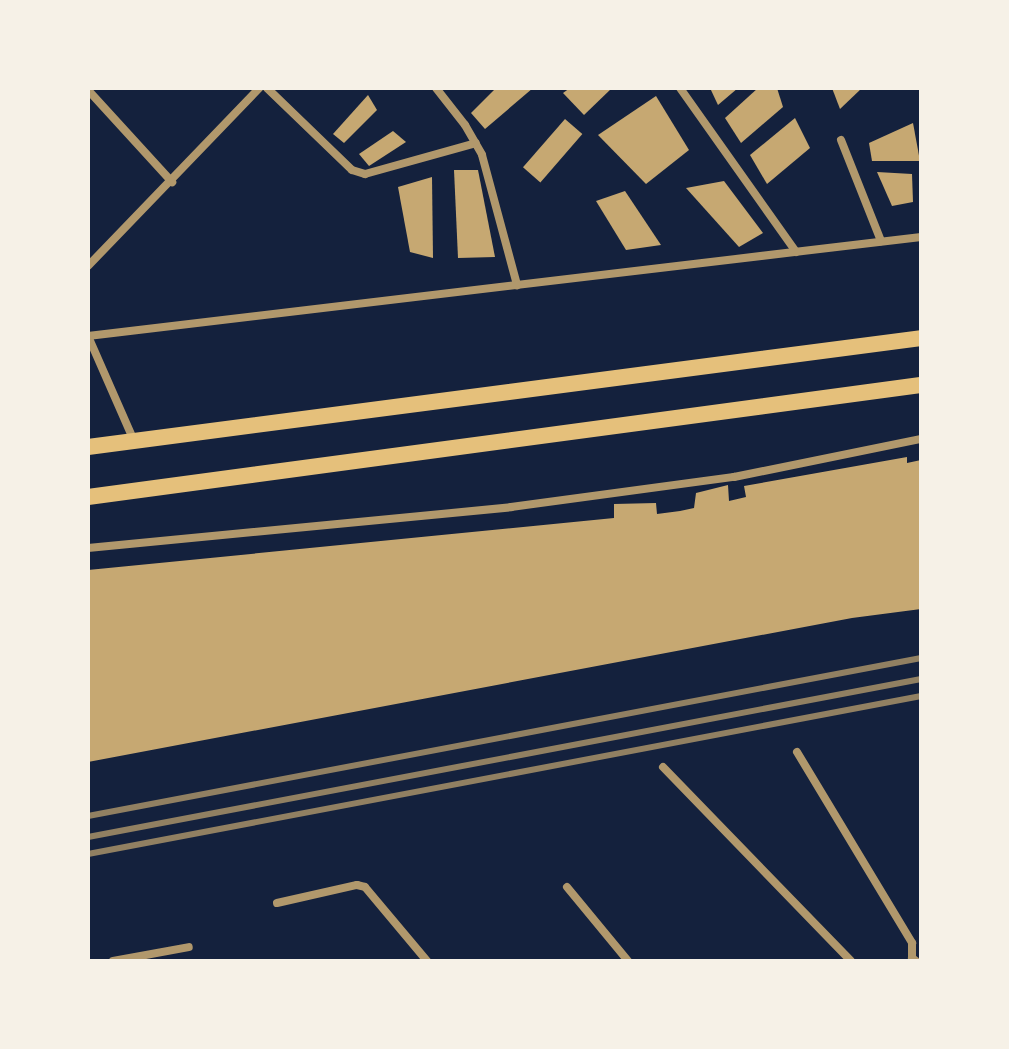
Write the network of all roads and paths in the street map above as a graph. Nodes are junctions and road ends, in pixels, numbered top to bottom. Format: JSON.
{"nodes":[{"id":1,"x":259,"y":88,"type":"edge"},
{"id":2,"x":267,"y":88,"type":"edge"},
{"id":3,"x":436,"y":88,"type":"edge"},
{"id":4,"x":680,"y":88,"type":"edge"},
{"id":5,"x":88,"y":90,"type":"edge"},
{"id":6,"x":841,"y":140,"type":"dead end"},
{"id":7,"x":476,"y":143,"type":"junction"},
{"id":8,"x":172,"y":182,"type":"junction"},
{"id":9,"x":921,"y":237,"type":"edge"},
{"id":10,"x":881,"y":241,"type":"junction"},
{"id":11,"x":796,"y":252,"type":"junction"},
{"id":12,"x":88,"y":266,"type":"edge"},
{"id":13,"x":517,"y":285,"type":"junction"},
{"id":14,"x":88,"y":336,"type":"edge"},
{"id":15,"x":921,"y":338,"type":"edge"},
{"id":16,"x":921,"y":385,"type":"edge"},
{"id":17,"x":921,"y":439,"type":"edge"},
{"id":18,"x":134,"y":441,"type":"junction"},
{"id":19,"x":88,"y":447,"type":"edge"},
{"id":20,"x":88,"y":497,"type":"edge"},
{"id":21,"x":88,"y":548,"type":"edge"},
{"id":22,"x":797,"y":752,"type":"dead end"},
{"id":23,"x":663,"y":767,"type":"dead end"},
{"id":24,"x":567,"y":887,"type":"dead end"},
{"id":25,"x":277,"y":903,"type":"dead end"},
{"id":26,"x":189,"y":947,"type":"dead end"},
{"id":27,"x":912,"y":960,"type":"edge"},
{"id":28,"x":113,"y":961,"type":"edge"},
{"id":29,"x":427,"y":961,"type":"edge"},
{"id":30,"x":628,"y":961,"type":"edge"},
{"id":31,"x":851,"y":961,"type":"edge"}],
"edges":[{"from":1,"to":8,"type":"street"},
{"from":2,"to":7,"type":"street"},
{"from":3,"to":7,"type":"street"},
{"from":4,"to":11,"type":"street"},
{"from":5,"to":8,"type":"street"},
{"from":6,"to":10,"type":"street"},
{"from":7,"to":13,"type":"street"},
{"from":8,"to":12,"type":"street"},
{"from":9,"to":10,"type":"street"},
{"from":10,"to":11,"type":"street"},
{"from":11,"to":13,"type":"street"},
{"from":13,"to":14,"type":"street"},
{"from":14,"to":18,"type":"street"},
{"from":15,"to":18,"type":"main road"},
{"from":16,"to":20,"type":"main road"},
{"from":17,"to":21,"type":"street"},
{"from":18,"to":19,"type":"main road"},
{"from":22,"to":27,"type":"street"},
{"from":23,"to":31,"type":"street"},
{"from":24,"to":30,"type":"street"},
{"from":25,"to":29,"type":"street"},
{"from":26,"to":28,"type":"street"}]}
